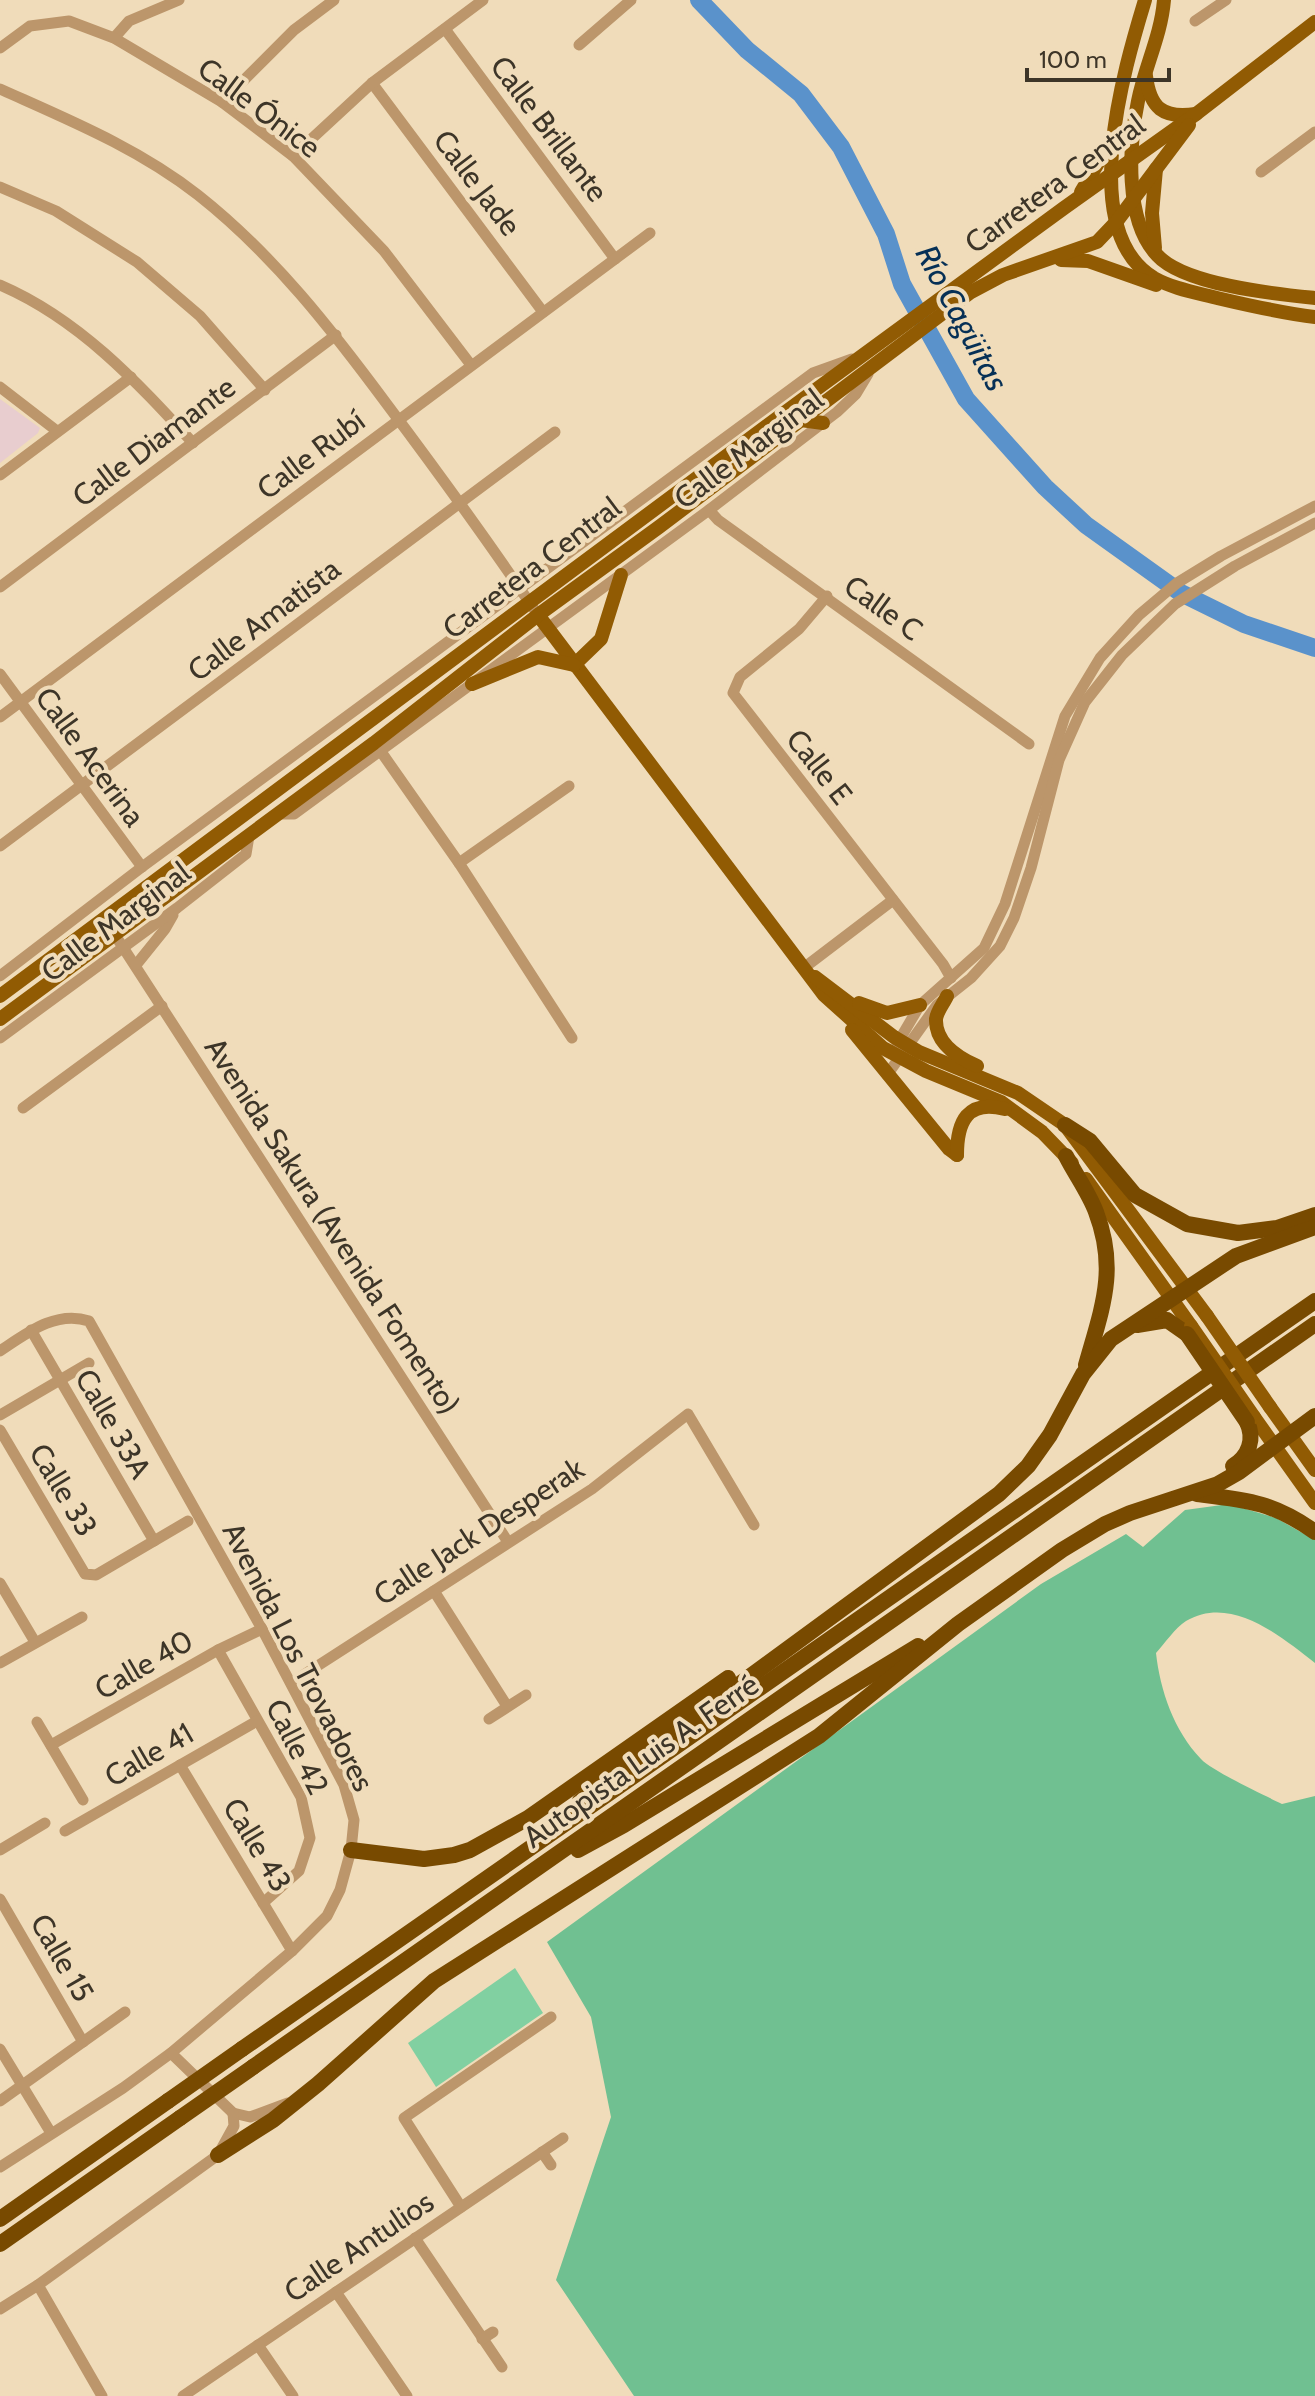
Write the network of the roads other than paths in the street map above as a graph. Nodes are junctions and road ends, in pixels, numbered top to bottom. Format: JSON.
{"nodes":[{"id":1,"x":179,"y":0,"type":"edge"},
{"id":2,"x":334,"y":0,"type":"edge"},
{"id":3,"x":483,"y":0,"type":"edge"},
{"id":4,"x":631,"y":0,"type":"edge"},
{"id":5,"x":1145,"y":0,"type":"edge"},
{"id":6,"x":1164,"y":0,"type":"edge"},
{"id":7,"x":1226,"y":0,"type":"edge"},
{"id":8,"x":1195,"y":21,"type":"dead end"},
{"id":9,"x":1315,"y":22,"type":"edge"},
{"id":10,"x":445,"y":29,"type":"junction"},
{"id":11,"x":114,"y":38,"type":"junction"},
{"id":12,"x":579,"y":45,"type":"dead end"},
{"id":13,"x":0,"y":48,"type":"edge"},
{"id":14,"x":1146,"y":74,"type":"junction"},
{"id":15,"x":372,"y":83,"type":"junction"},
{"id":16,"x":0,"y":89,"type":"edge"},
{"id":17,"x":222,"y":102,"type":"junction"},
{"id":18,"x":1196,"y":114,"type":"junction"},
{"id":19,"x":1315,"y":132,"type":"edge"},
{"id":20,"x":1113,"y":137,"type":"junction"},
{"id":21,"x":293,"y":156,"type":"junction"},
{"id":22,"x":1131,"y":160,"type":"junction"},
{"id":23,"x":1156,"y":169,"type":"junction"},
{"id":24,"x":1261,"y":172,"type":"dead end"},
{"id":25,"x":1111,"y":175,"type":"junction"},
{"id":26,"x":0,"y":187,"type":"edge"},
{"id":27,"x":1134,"y":199,"type":"junction"},
{"id":28,"x":1073,"y":201,"type":"junction"},
{"id":29,"x":1117,"y":221,"type":"junction"},
{"id":30,"x":650,"y":233,"type":"dead end"},
{"id":31,"x":1157,"y":256,"type":"junction"},
{"id":32,"x":615,"y":259,"type":"junction"},
{"id":33,"x":1033,"y":263,"type":"junction"},
{"id":34,"x":0,"y":285,"type":"edge"},
{"id":35,"x":967,"y":287,"type":"junction"},
{"id":36,"x":1176,"y":288,"type":"junction"},
{"id":37,"x":1315,"y":298,"type":"edge"},
{"id":38,"x":543,"y":312,"type":"junction"},
{"id":39,"x":1315,"y":317,"type":"edge"},
{"id":40,"x":336,"y":335,"type":"junction"},
{"id":41,"x":889,"y":349,"type":"junction"},
{"id":42,"x":867,"y":354,"type":"junction"},
{"id":43,"x":471,"y":365,"type":"junction"},
{"id":44,"x":131,"y":377,"type":"junction"},
{"id":45,"x":0,"y":387,"type":"edge"},
{"id":46,"x":265,"y":390,"type":"junction"},
{"id":47,"x":399,"y":420,"type":"junction"},
{"id":48,"x":801,"y":420,"type":"junction"},
{"id":49,"x":823,"y":423,"type":"junction"},
{"id":50,"x":57,"y":431,"type":"junction"},
{"id":51,"x":555,"y":432,"type":"dead end"},
{"id":52,"x":193,"y":443,"type":"junction"},
{"id":53,"x":0,"y":475,"type":"edge"},
{"id":54,"x":461,"y":503,"type":"junction"},
{"id":55,"x":632,"y":506,"type":"junction"},
{"id":56,"x":1315,"y":506,"type":"edge"},
{"id":57,"x":709,"y":510,"type":"junction"},
{"id":58,"x":641,"y":519,"type":"junction"},
{"id":59,"x":1315,"y":523,"type":"edge"},
{"id":60,"x":621,"y":575,"type":"junction"},
{"id":61,"x":0,"y":587,"type":"edge"},
{"id":62,"x":525,"y":595,"type":"junction"},
{"id":63,"x":827,"y":596,"type":"junction"},
{"id":64,"x":538,"y":615,"type":"junction"},
{"id":65,"x":547,"y":628,"type":"junction"},
{"id":66,"x":574,"y":665,"type":"junction"},
{"id":67,"x":0,"y":674,"type":"edge"},
{"id":68,"x":430,"y":676,"type":"junction"},
{"id":69,"x":472,"y":684,"type":"junction"},
{"id":70,"x":20,"y":702,"type":"junction"},
{"id":71,"x":0,"y":717,"type":"edge"},
{"id":72,"x":1029,"y":744,"type":"dead end"},
{"id":73,"x":378,"y":748,"type":"junction"},
{"id":74,"x":82,"y":785,"type":"junction"},
{"id":75,"x":569,"y":786,"type":"dead end"},
{"id":76,"x":249,"y":836,"type":"junction"},
{"id":77,"x":0,"y":846,"type":"edge"},
{"id":78,"x":459,"y":863,"type":"junction"},
{"id":79,"x":142,"y":867,"type":"junction"},
{"id":80,"x":174,"y":868,"type":"junction"},
{"id":81,"x":893,"y":900,"type":"junction"},
{"id":82,"x":177,"y":908,"type":"junction"},
{"id":83,"x":120,"y":941,"type":"junction"},
{"id":84,"x":42,"y":965,"type":"junction"},
{"id":85,"x":136,"y":965,"type":"junction"},
{"id":86,"x":808,"y":971,"type":"junction"},
{"id":87,"x":0,"y":976,"type":"edge"},
{"id":88,"x":951,"y":978,"type":"junction"},
{"id":89,"x":0,"y":996,"type":"edge"},
{"id":90,"x":947,"y":996,"type":"junction"},
{"id":91,"x":834,"y":997,"type":"junction"},
{"id":92,"x":920,"y":1005,"type":"junction"},
{"id":93,"x":162,"y":1006,"type":"junction"},
{"id":94,"x":0,"y":1019,"type":"edge"},
{"id":95,"x":0,"y":1038,"type":"edge"},
{"id":96,"x":572,"y":1038,"type":"dead end"},
{"id":97,"x":900,"y":1049,"type":"junction"},
{"id":98,"x":884,"y":1071,"type":"junction"},
{"id":99,"x":1018,"y":1093,"type":"junction"},
{"id":100,"x":23,"y":1108,"type":"dead end"},
{"id":101,"x":1015,"y":1112,"type":"junction"},
{"id":102,"x":1065,"y":1125,"type":"junction"},
{"id":103,"x":1066,"y":1156,"type":"junction"},
{"id":104,"x":1315,"y":1215,"type":"edge"},
{"id":105,"x":1315,"y":1227,"type":"edge"},
{"id":106,"x":1187,"y":1289,"type":"junction"},
{"id":107,"x":1171,"y":1298,"type":"junction"},
{"id":108,"x":1315,"y":1301,"type":"edge"},
{"id":109,"x":1315,"y":1324,"type":"edge"},
{"id":110,"x":1128,"y":1326,"type":"junction"},
{"id":111,"x":31,"y":1330,"type":"junction"},
{"id":112,"x":1189,"y":1330,"type":"junction"},
{"id":113,"x":0,"y":1351,"type":"edge"},
{"id":114,"x":89,"y":1363,"type":"dead end"},
{"id":115,"x":1083,"y":1374,"type":"junction"},
{"id":116,"x":59,"y":1380,"type":"junction"},
{"id":117,"x":0,"y":1415,"type":"edge"},
{"id":118,"x":1315,"y":1416,"type":"edge"},
{"id":119,"x":1250,"y":1420,"type":"junction"},
{"id":120,"x":0,"y":1430,"type":"edge"},
{"id":121,"x":1291,"y":1434,"type":"junction"},
{"id":122,"x":1274,"y":1447,"type":"junction"},
{"id":123,"x":1315,"y":1470,"type":"edge"},
{"id":124,"x":1192,"y":1493,"type":"junction"},
{"id":125,"x":1315,"y":1503,"type":"edge"},
{"id":126,"x":188,"y":1521,"type":"dead end"},
{"id":127,"x":754,"y":1525,"type":"dead end"},
{"id":128,"x":1315,"y":1532,"type":"edge"},
{"id":129,"x":154,"y":1541,"type":"junction"},
{"id":130,"x":508,"y":1542,"type":"junction"},
{"id":131,"x":910,"y":1558,"type":"junction"},
{"id":132,"x":0,"y":1583,"type":"edge"},
{"id":133,"x":434,"y":1591,"type":"junction"},
{"id":134,"x":82,"y":1617,"type":"dead end"},
{"id":135,"x":958,"y":1624,"type":"junction"},
{"id":136,"x":262,"y":1629,"type":"junction"},
{"id":137,"x":35,"y":1642,"type":"junction"},
{"id":138,"x":218,"y":1650,"type":"junction"},
{"id":139,"x":0,"y":1663,"type":"edge"},
{"id":140,"x":291,"y":1683,"type":"junction"},
{"id":141,"x":526,"y":1695,"type":"dead end"},
{"id":142,"x":507,"y":1706,"type":"junction"},
{"id":143,"x":489,"y":1719,"type":"dead end"},
{"id":144,"x":257,"y":1721,"type":"junction"},
{"id":145,"x":37,"y":1722,"type":"dead end"},
{"id":146,"x":51,"y":1745,"type":"junction"},
{"id":147,"x":180,"y":1765,"type":"junction"},
{"id":148,"x":83,"y":1800,"type":"dead end"},
{"id":149,"x":45,"y":1823,"type":"dead end"},
{"id":150,"x":65,"y":1831,"type":"dead end"},
{"id":151,"x":0,"y":1850,"type":"edge"},
{"id":152,"x":351,"y":1850,"type":"junction"},
{"id":153,"x":552,"y":1859,"type":"junction"},
{"id":154,"x":510,"y":1862,"type":"junction"},
{"id":155,"x":0,"y":1899,"type":"edge"},
{"id":156,"x":263,"y":1903,"type":"junction"},
{"id":157,"x":292,"y":1951,"type":"junction"},
{"id":158,"x":125,"y":2012,"type":"dead end"},
{"id":159,"x":551,"y":2017,"type":"dead end"},
{"id":160,"x":83,"y":2042,"type":"junction"},
{"id":161,"x":0,"y":2049,"type":"edge"},
{"id":162,"x":171,"y":2053,"type":"junction"},
{"id":163,"x":21,"y":2085,"type":"junction"},
{"id":164,"x":0,"y":2101,"type":"edge"},
{"id":165,"x":293,"y":2102,"type":"junction"},
{"id":166,"x":233,"y":2113,"type":"junction"},
{"id":167,"x":51,"y":2133,"type":"junction"},
{"id":168,"x":563,"y":2138,"type":"dead end"},
{"id":169,"x":542,"y":2152,"type":"junction"},
{"id":170,"x":218,"y":2155,"type":"junction"},
{"id":171,"x":551,"y":2165,"type":"dead end"},
{"id":172,"x":0,"y":2167,"type":"edge"},
{"id":173,"x":461,"y":2207,"type":"junction"},
{"id":174,"x":0,"y":2219,"type":"edge"},
{"id":175,"x":415,"y":2238,"type":"junction"},
{"id":176,"x":0,"y":2244,"type":"edge"},
{"id":177,"x":38,"y":2285,"type":"junction"},
{"id":178,"x":336,"y":2292,"type":"junction"},
{"id":179,"x":0,"y":2309,"type":"edge"},
{"id":180,"x":258,"y":2345,"type":"junction"},
{"id":181,"x":502,"y":2367,"type":"dead end"},
{"id":182,"x":102,"y":2396,"type":"edge"},
{"id":183,"x":183,"y":2396,"type":"edge"},
{"id":184,"x":293,"y":2396,"type":"edge"},
{"id":185,"x":407,"y":2396,"type":"edge"}],
"edges":[{"from":1,"to":11,"type":"street"},
{"from":2,"to":17,"type":"street"},
{"from":3,"to":10,"type":"street"},
{"from":4,"to":12,"type":"street"},
{"from":5,"to":20,"type":"main road"},
{"from":6,"to":14,"type":"main road"},
{"from":7,"to":8,"type":"street"},
{"from":9,"to":18,"type":"main road"},
{"from":10,"to":15,"type":"street"},
{"from":10,"to":32,"type":"street","name":"Calle Brillante"},
{"from":11,"to":13,"type":"street","name":"Calle Ónice"},
{"from":11,"to":17,"type":"street","name":"Calle Ónice"},
{"from":14,"to":18,"type":"main road"},
{"from":14,"to":22,"type":"main road"},
{"from":15,"to":21,"type":"street"},
{"from":15,"to":38,"type":"street","name":"Calle Jade"},
{"from":16,"to":40,"type":"street"},
{"from":17,"to":21,"type":"street","name":"Calle Ónice"},
{"from":18,"to":22,"type":"main road","name":"Carretera Central"},
{"from":18,"to":23,"type":"main road","name":"Carretera Central"},
{"from":19,"to":24,"type":"street"},
{"from":20,"to":25,"type":"main road"},
{"from":20,"to":28,"type":"main road"},
{"from":21,"to":43,"type":"street","name":"Calle Ónice"},
{"from":22,"to":25,"type":"main road","name":"Carretera Central"},
{"from":22,"to":27,"type":"main road"},
{"from":23,"to":27,"type":"main road","name":"Carretera Central"},
{"from":23,"to":31,"type":"main road"},
{"from":25,"to":28,"type":"main road","name":"Carretera Central"},
{"from":25,"to":29,"type":"main road"},
{"from":26,"to":46,"type":"street"},
{"from":27,"to":29,"type":"main road","name":"Carretera Central"},
{"from":27,"to":31,"type":"main road"},
{"from":28,"to":35,"type":"main road","name":"Carretera Central"},
{"from":29,"to":33,"type":"main road","name":"Carretera Central"},
{"from":29,"to":36,"type":"main road"},
{"from":30,"to":32,"type":"street","name":"Calle Rubí"},
{"from":31,"to":37,"type":"main road"},
{"from":32,"to":38,"type":"street","name":"Calle Rubí"},
{"from":33,"to":35,"type":"main road","name":"Carretera Central"},
{"from":33,"to":36,"type":"main road"},
{"from":34,"to":44,"type":"street"},
{"from":35,"to":41,"type":"main road","name":"Carretera Central"},
{"from":36,"to":39,"type":"main road"},
{"from":38,"to":43,"type":"street","name":"Calle Rubí"},
{"from":40,"to":46,"type":"street","name":"Calle Diamante"},
{"from":40,"to":47,"type":"street"},
{"from":41,"to":42,"type":"main road","name":"Carretera Central"},
{"from":41,"to":48,"type":"main road","name":"Carretera Central"},
{"from":41,"to":49,"type":"street","name":"Calle Marginal"},
{"from":42,"to":55,"type":"street"},
{"from":42,"to":58,"type":"main road","name":"Carretera Central"},
{"from":43,"to":47,"type":"street","name":"Calle Rubí"},
{"from":44,"to":50,"type":"street"},
{"from":44,"to":52,"type":"street"},
{"from":45,"to":50,"type":"street"},
{"from":46,"to":52,"type":"street","name":"Calle Diamante"},
{"from":47,"to":54,"type":"street"},
{"from":47,"to":70,"type":"street","name":"Calle Rubí"},
{"from":48,"to":49,"type":"main road"},
{"from":48,"to":64,"type":"main road","name":"Carretera Central"},
{"from":49,"to":57,"type":"street","name":"Calle Marginal"},
{"from":50,"to":53,"type":"street"},
{"from":51,"to":54,"type":"street","name":"Calle Amatista"},
{"from":52,"to":61,"type":"street","name":"Calle Diamante"},
{"from":54,"to":62,"type":"street"},
{"from":54,"to":74,"type":"street","name":"Calle Amatista"},
{"from":55,"to":58,"type":"street"},
{"from":55,"to":62,"type":"street"},
{"from":56,"to":88,"type":"street"},
{"from":57,"to":60,"type":"street","name":"Calle Marginal"},
{"from":57,"to":63,"type":"street","name":"Calle C"},
{"from":58,"to":62,"type":"main road","name":"Carretera Central"},
{"from":59,"to":90,"type":"street"},
{"from":60,"to":65,"type":"street","name":"Calle Marginal"},
{"from":60,"to":66,"type":"main road"},
{"from":62,"to":64,"type":"street"},
{"from":62,"to":68,"type":"main road","name":"Carretera Central"},
{"from":62,"to":79,"type":"street"},
{"from":63,"to":72,"type":"street","name":"Calle C"},
{"from":63,"to":81,"type":"street","name":"Calle E"},
{"from":64,"to":65,"type":"main road"},
{"from":64,"to":73,"type":"main road","name":"Carretera Central"},
{"from":65,"to":66,"type":"main road"},
{"from":65,"to":69,"type":"street","name":"Calle Marginal"},
{"from":66,"to":69,"type":"main road"},
{"from":66,"to":86,"type":"main road"},
{"from":67,"to":70,"type":"street","name":"Calle Acerina"},
{"from":68,"to":73,"type":"main road"},
{"from":68,"to":80,"type":"main road","name":"Carretera Central"},
{"from":69,"to":73,"type":"street","name":"Calle Marginal"},
{"from":70,"to":71,"type":"street","name":"Calle Rubí"},
{"from":70,"to":74,"type":"street","name":"Calle Acerina"},
{"from":73,"to":76,"type":"main road","name":"Carretera Central"},
{"from":73,"to":78,"type":"street"},
{"from":74,"to":77,"type":"street","name":"Calle Amatista"},
{"from":74,"to":79,"type":"street","name":"Calle Acerina"},
{"from":75,"to":78,"type":"street"},
{"from":76,"to":82,"type":"street","name":"Calle Marginal"},
{"from":76,"to":83,"type":"main road","name":"Carretera Central"},
{"from":78,"to":96,"type":"street"},
{"from":79,"to":87,"type":"street"},
{"from":80,"to":83,"type":"main road"},
{"from":80,"to":84,"type":"main road","name":"Carretera Central"},
{"from":81,"to":86,"type":"street"},
{"from":81,"to":88,"type":"street","name":"Calle E"},
{"from":82,"to":83,"type":"street","name":"Calle Marginal"},
{"from":82,"to":85,"type":"street"},
{"from":83,"to":84,"type":"main road"},
{"from":83,"to":85,"type":"street","name":"Avenida Sakura (Avenida Fomento)"},
{"from":83,"to":94,"type":"main road","name":"Carretera Central"},
{"from":83,"to":95,"type":"street","name":"Calle Marginal"},
{"from":84,"to":89,"type":"main road","name":"Carretera Central"},
{"from":85,"to":93,"type":"street","name":"Avenida Sakura (Avenida Fomento)"},
{"from":86,"to":91,"type":"main road"},
{"from":88,"to":92,"type":"street"},
{"from":90,"to":97,"type":"street"},
{"from":90,"to":99,"type":"main road"},
{"from":91,"to":92,"type":"main road"},
{"from":91,"to":97,"type":"main road"},
{"from":91,"to":98,"type":"main road"},
{"from":92,"to":97,"type":"street"},
{"from":93,"to":100,"type":"street"},
{"from":93,"to":130,"type":"street","name":"Avenida Sakura (Avenida Fomento)"},
{"from":97,"to":98,"type":"street"},
{"from":97,"to":99,"type":"main road"},
{"from":97,"to":101,"type":"main road"},
{"from":98,"to":101,"type":"main road"},
{"from":99,"to":102,"type":"main road"},
{"from":101,"to":103,"type":"main road"},
{"from":102,"to":104,"type":"highway"},
{"from":102,"to":106,"type":"main road"},
{"from":103,"to":107,"type":"main road"},
{"from":103,"to":115,"type":"highway"},
{"from":105,"to":106,"type":"highway"},
{"from":106,"to":107,"type":"highway"},
{"from":106,"to":121,"type":"main road","bridge":true},
{"from":107,"to":110,"type":"highway"},
{"from":107,"to":112,"type":"main road"},
{"from":108,"to":154,"type":"highway","name":"Autopista Luis A. Ferré"},
{"from":109,"to":153,"type":"highway","name":"Autopista Luis A. Ferré"},
{"from":110,"to":112,"type":"highway"},
{"from":110,"to":115,"type":"highway"},
{"from":111,"to":113,"type":"street","name":"Avenida Los Trovadores"},
{"from":111,"to":116,"type":"street","name":"Calle 33A"},
{"from":111,"to":136,"type":"street","name":"Avenida Los Trovadores"},
{"from":112,"to":119,"type":"highway","bridge":true},
{"from":114,"to":116,"type":"street"},
{"from":115,"to":131,"type":"highway"},
{"from":116,"to":117,"type":"street"},
{"from":116,"to":129,"type":"street","name":"Calle 33A"},
{"from":118,"to":121,"type":"highway"},
{"from":119,"to":122,"type":"main road"},
{"from":119,"to":124,"type":"highway"},
{"from":120,"to":129,"type":"street","name":"Calle 33"},
{"from":121,"to":122,"type":"highway"},
{"from":121,"to":123,"type":"main road"},
{"from":122,"to":124,"type":"highway"},
{"from":122,"to":125,"type":"main road"},
{"from":124,"to":128,"type":"highway"},
{"from":124,"to":135,"type":"highway"},
{"from":126,"to":129,"type":"street"},
{"from":127,"to":130,"type":"street","name":"Calle Jack Desperak"},
{"from":130,"to":133,"type":"street","name":"Calle Jack Desperak"},
{"from":131,"to":152,"type":"highway"},
{"from":131,"to":154,"type":"highway"},
{"from":132,"to":137,"type":"street"},
{"from":133,"to":140,"type":"street","name":"Calle Jack Desperak"},
{"from":133,"to":142,"type":"street"},
{"from":134,"to":137,"type":"street"},
{"from":135,"to":153,"type":"highway"},
{"from":135,"to":165,"type":"highway"},
{"from":136,"to":138,"type":"street","name":"Calle 40"},
{"from":136,"to":140,"type":"street","name":"Avenida Los Trovadores"},
{"from":137,"to":139,"type":"street"},
{"from":138,"to":144,"type":"street","name":"Calle 42"},
{"from":138,"to":146,"type":"street","name":"Calle 40"},
{"from":140,"to":152,"type":"street","name":"Avenida Los Trovadores"},
{"from":141,"to":142,"type":"street"},
{"from":142,"to":143,"type":"street"},
{"from":144,"to":147,"type":"street","name":"Calle 41"},
{"from":144,"to":156,"type":"street","name":"Calle 42"},
{"from":145,"to":146,"type":"street"},
{"from":146,"to":148,"type":"street"},
{"from":147,"to":150,"type":"street","name":"Calle 41"},
{"from":147,"to":156,"type":"street","name":"Calle 43"},
{"from":149,"to":151,"type":"street"},
{"from":152,"to":157,"type":"street","name":"Avenida Los Trovadores"},
{"from":153,"to":176,"type":"highway","name":"Autopista Luis A. Ferré","bridge":true},
{"from":154,"to":174,"type":"highway","name":"Autopista Luis A. Ferré","bridge":true},
{"from":155,"to":160,"type":"street","name":"Calle 15"},
{"from":156,"to":157,"type":"street","name":"Calle 43"},
{"from":157,"to":162,"type":"street","name":"Avenida Los Trovadores"},
{"from":158,"to":160,"type":"street"},
{"from":159,"to":173,"type":"street"},
{"from":160,"to":163,"type":"street"},
{"from":161,"to":163,"type":"street"},
{"from":162,"to":166,"type":"street"},
{"from":162,"to":167,"type":"street","name":"Avenida Los Trovadores"},
{"from":163,"to":164,"type":"street"},
{"from":163,"to":167,"type":"street"},
{"from":165,"to":166,"type":"street"},
{"from":165,"to":170,"type":"highway"},
{"from":166,"to":170,"type":"street"},
{"from":167,"to":172,"type":"street","name":"Avenida Los Trovadores"},
{"from":168,"to":169,"type":"street","name":"Calle Antulios"},
{"from":169,"to":171,"type":"street"},
{"from":169,"to":173,"type":"street","name":"Calle Antulios"},
{"from":170,"to":177,"type":"street"},
{"from":173,"to":175,"type":"street","name":"Calle Antulios"},
{"from":175,"to":178,"type":"street","name":"Calle Antulios"},
{"from":175,"to":181,"type":"street"},
{"from":177,"to":179,"type":"street"},
{"from":177,"to":182,"type":"street"},
{"from":178,"to":180,"type":"street","name":"Calle Antulios"},
{"from":178,"to":185,"type":"street"},
{"from":180,"to":183,"type":"street","name":"Calle Antulios"},
{"from":180,"to":184,"type":"street"}]}
